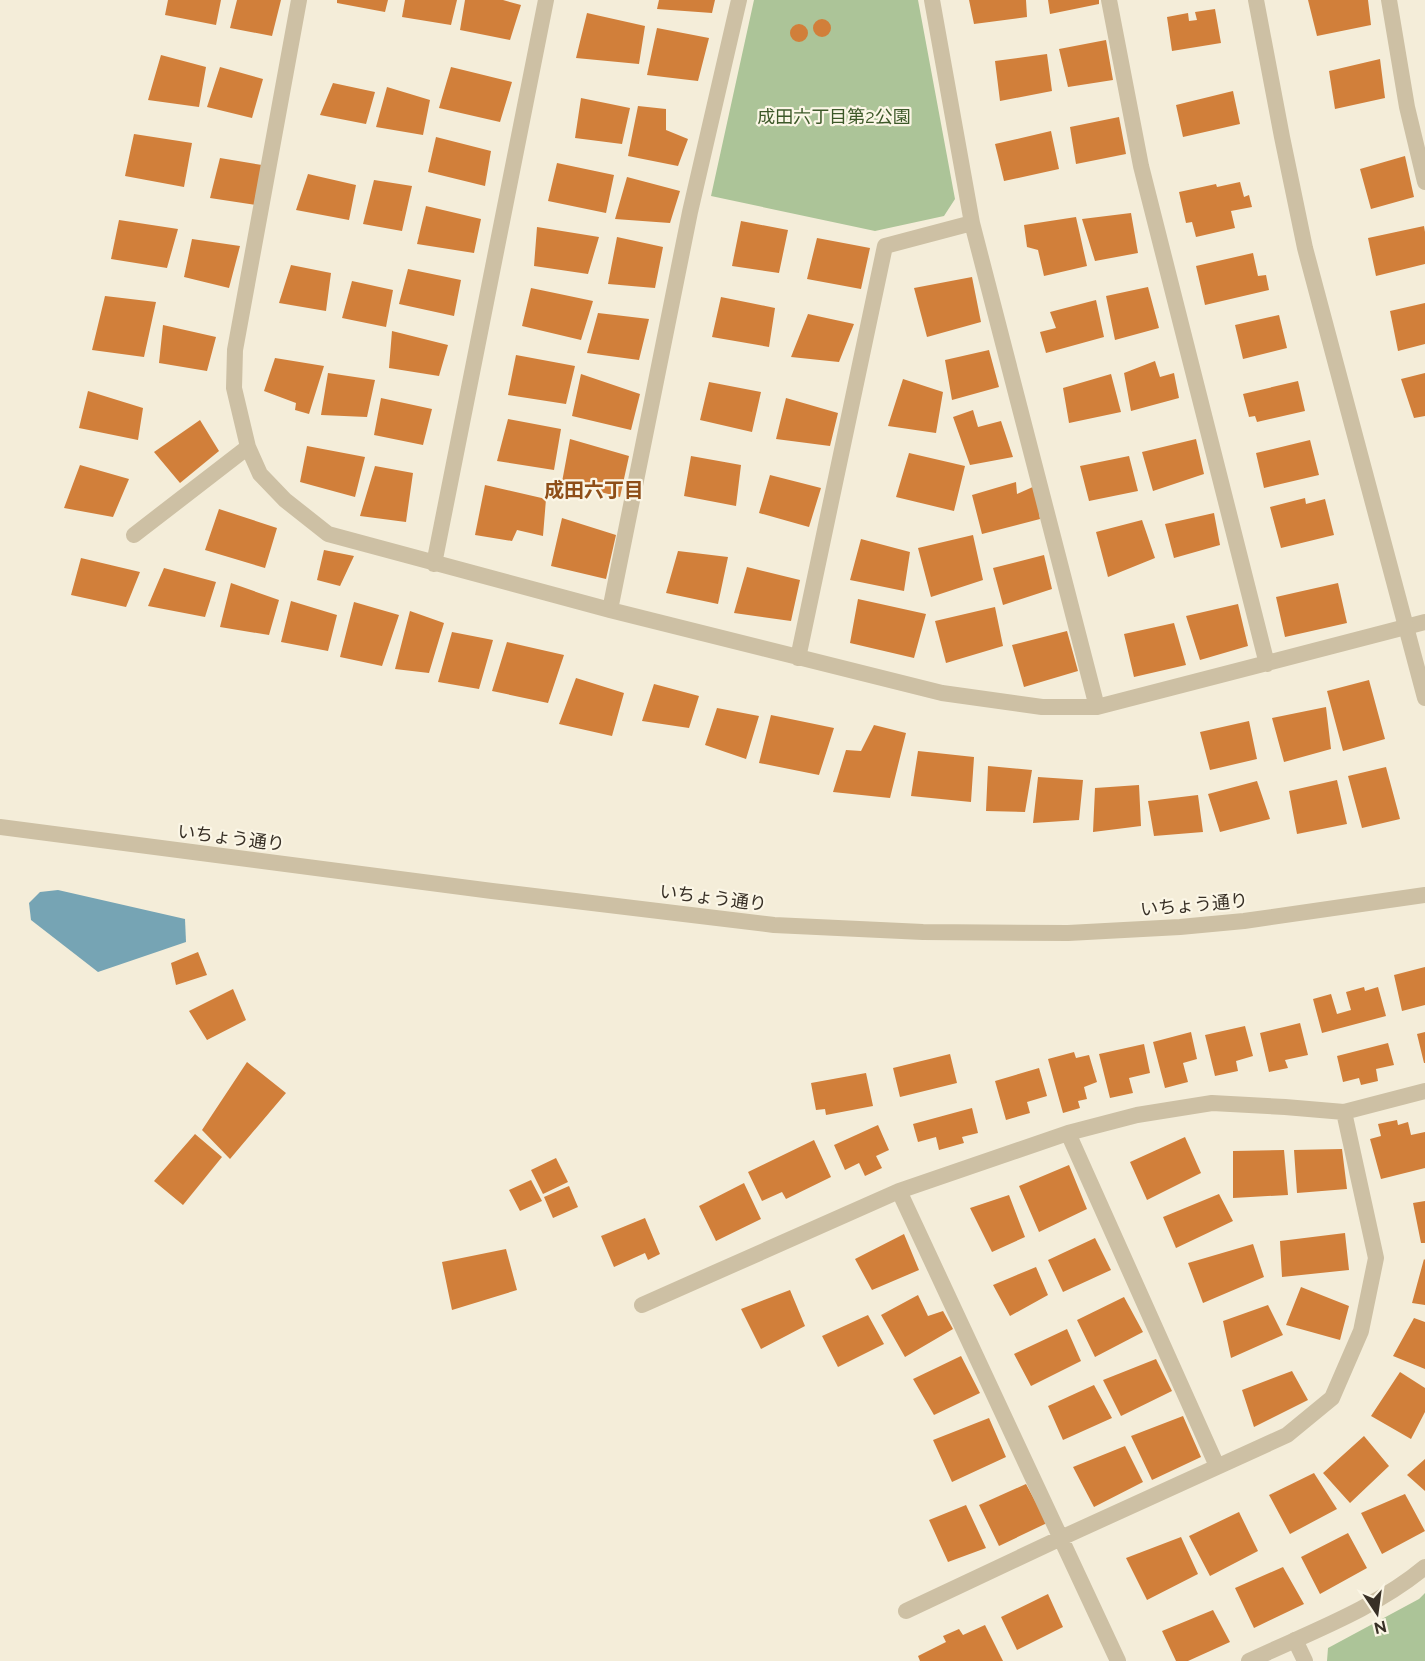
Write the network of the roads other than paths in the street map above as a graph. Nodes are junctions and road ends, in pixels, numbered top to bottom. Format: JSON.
{"nodes":[{"id":1,"x":298,"y":0,"type":"edge"},
{"id":2,"x":546,"y":0,"type":"edge"},
{"id":3,"x":739,"y":0,"type":"edge"},
{"id":4,"x":932,"y":0,"type":"edge"},
{"id":5,"x":1109,"y":0,"type":"edge"},
{"id":6,"x":1256,"y":0,"type":"edge"},
{"id":7,"x":1389,"y":0,"type":"edge"},
{"id":8,"x":1425,"y":182,"type":"edge"},
{"id":9,"x":972,"y":223,"type":"junction"},
{"id":10,"x":248,"y":447,"type":"junction"},
{"id":11,"x":134,"y":535,"type":"dead end"},
{"id":12,"x":434,"y":564,"type":"junction"},
{"id":13,"x":610,"y":610,"type":"junction"},
{"id":14,"x":1425,"y":622,"type":"edge"},
{"id":15,"x":1406,"y":627,"type":"junction"},
{"id":16,"x":798,"y":658,"type":"junction"},
{"id":17,"x":1267,"y":664,"type":"junction"},
{"id":18,"x":1425,"y":698,"type":"edge"},
{"id":19,"x":1097,"y":707,"type":"junction"},
{"id":20,"x":0,"y":827,"type":"edge"},
{"id":21,"x":1425,"y":895,"type":"edge"},
{"id":22,"x":1425,"y":1091,"type":"edge"},
{"id":23,"x":1344,"y":1112,"type":"junction"},
{"id":24,"x":1068,"y":1134,"type":"junction"},
{"id":25,"x":899,"y":1191,"type":"junction"},
{"id":26,"x":642,"y":1305,"type":"dead end"},
{"id":27,"x":1217,"y":1466,"type":"junction"},
{"id":28,"x":1061,"y":1538,"type":"junction"},
{"id":29,"x":1425,"y":1567,"type":"edge"},
{"id":30,"x":906,"y":1611,"type":"dead end"},
{"id":31,"x":1295,"y":1640,"type":"junction"},
{"id":32,"x":1119,"y":1661,"type":"edge"},
{"id":33,"x":1249,"y":1661,"type":"edge"},
{"id":34,"x":1305,"y":1661,"type":"edge"}],
"edges":[{"from":1,"to":10,"type":"street"},
{"from":2,"to":12,"type":"street"},
{"from":3,"to":13,"type":"street"},
{"from":4,"to":9,"type":"street"},
{"from":5,"to":17,"type":"street"},
{"from":6,"to":15,"type":"street"},
{"from":7,"to":8,"type":"street"},
{"from":9,"to":16,"type":"street"},
{"from":9,"to":19,"type":"street"},
{"from":10,"to":11,"type":"street"},
{"from":10,"to":12,"type":"street"},
{"from":12,"to":13,"type":"street"},
{"from":13,"to":16,"type":"street"},
{"from":14,"to":15,"type":"street"},
{"from":15,"to":17,"type":"street"},
{"from":15,"to":18,"type":"street"},
{"from":16,"to":19,"type":"street"},
{"from":17,"to":19,"type":"street"},
{"from":20,"to":21,"type":"street","name":"いちょう通り"},
{"from":22,"to":23,"type":"street"},
{"from":23,"to":24,"type":"street"},
{"from":23,"to":27,"type":"street"},
{"from":24,"to":25,"type":"street"},
{"from":24,"to":27,"type":"street"},
{"from":25,"to":26,"type":"street"},
{"from":25,"to":28,"type":"street"},
{"from":27,"to":28,"type":"street"},
{"from":28,"to":30,"type":"street"},
{"from":28,"to":32,"type":"street"},
{"from":29,"to":31,"type":"street"},
{"from":31,"to":33,"type":"street"},
{"from":31,"to":34,"type":"street"}]}
